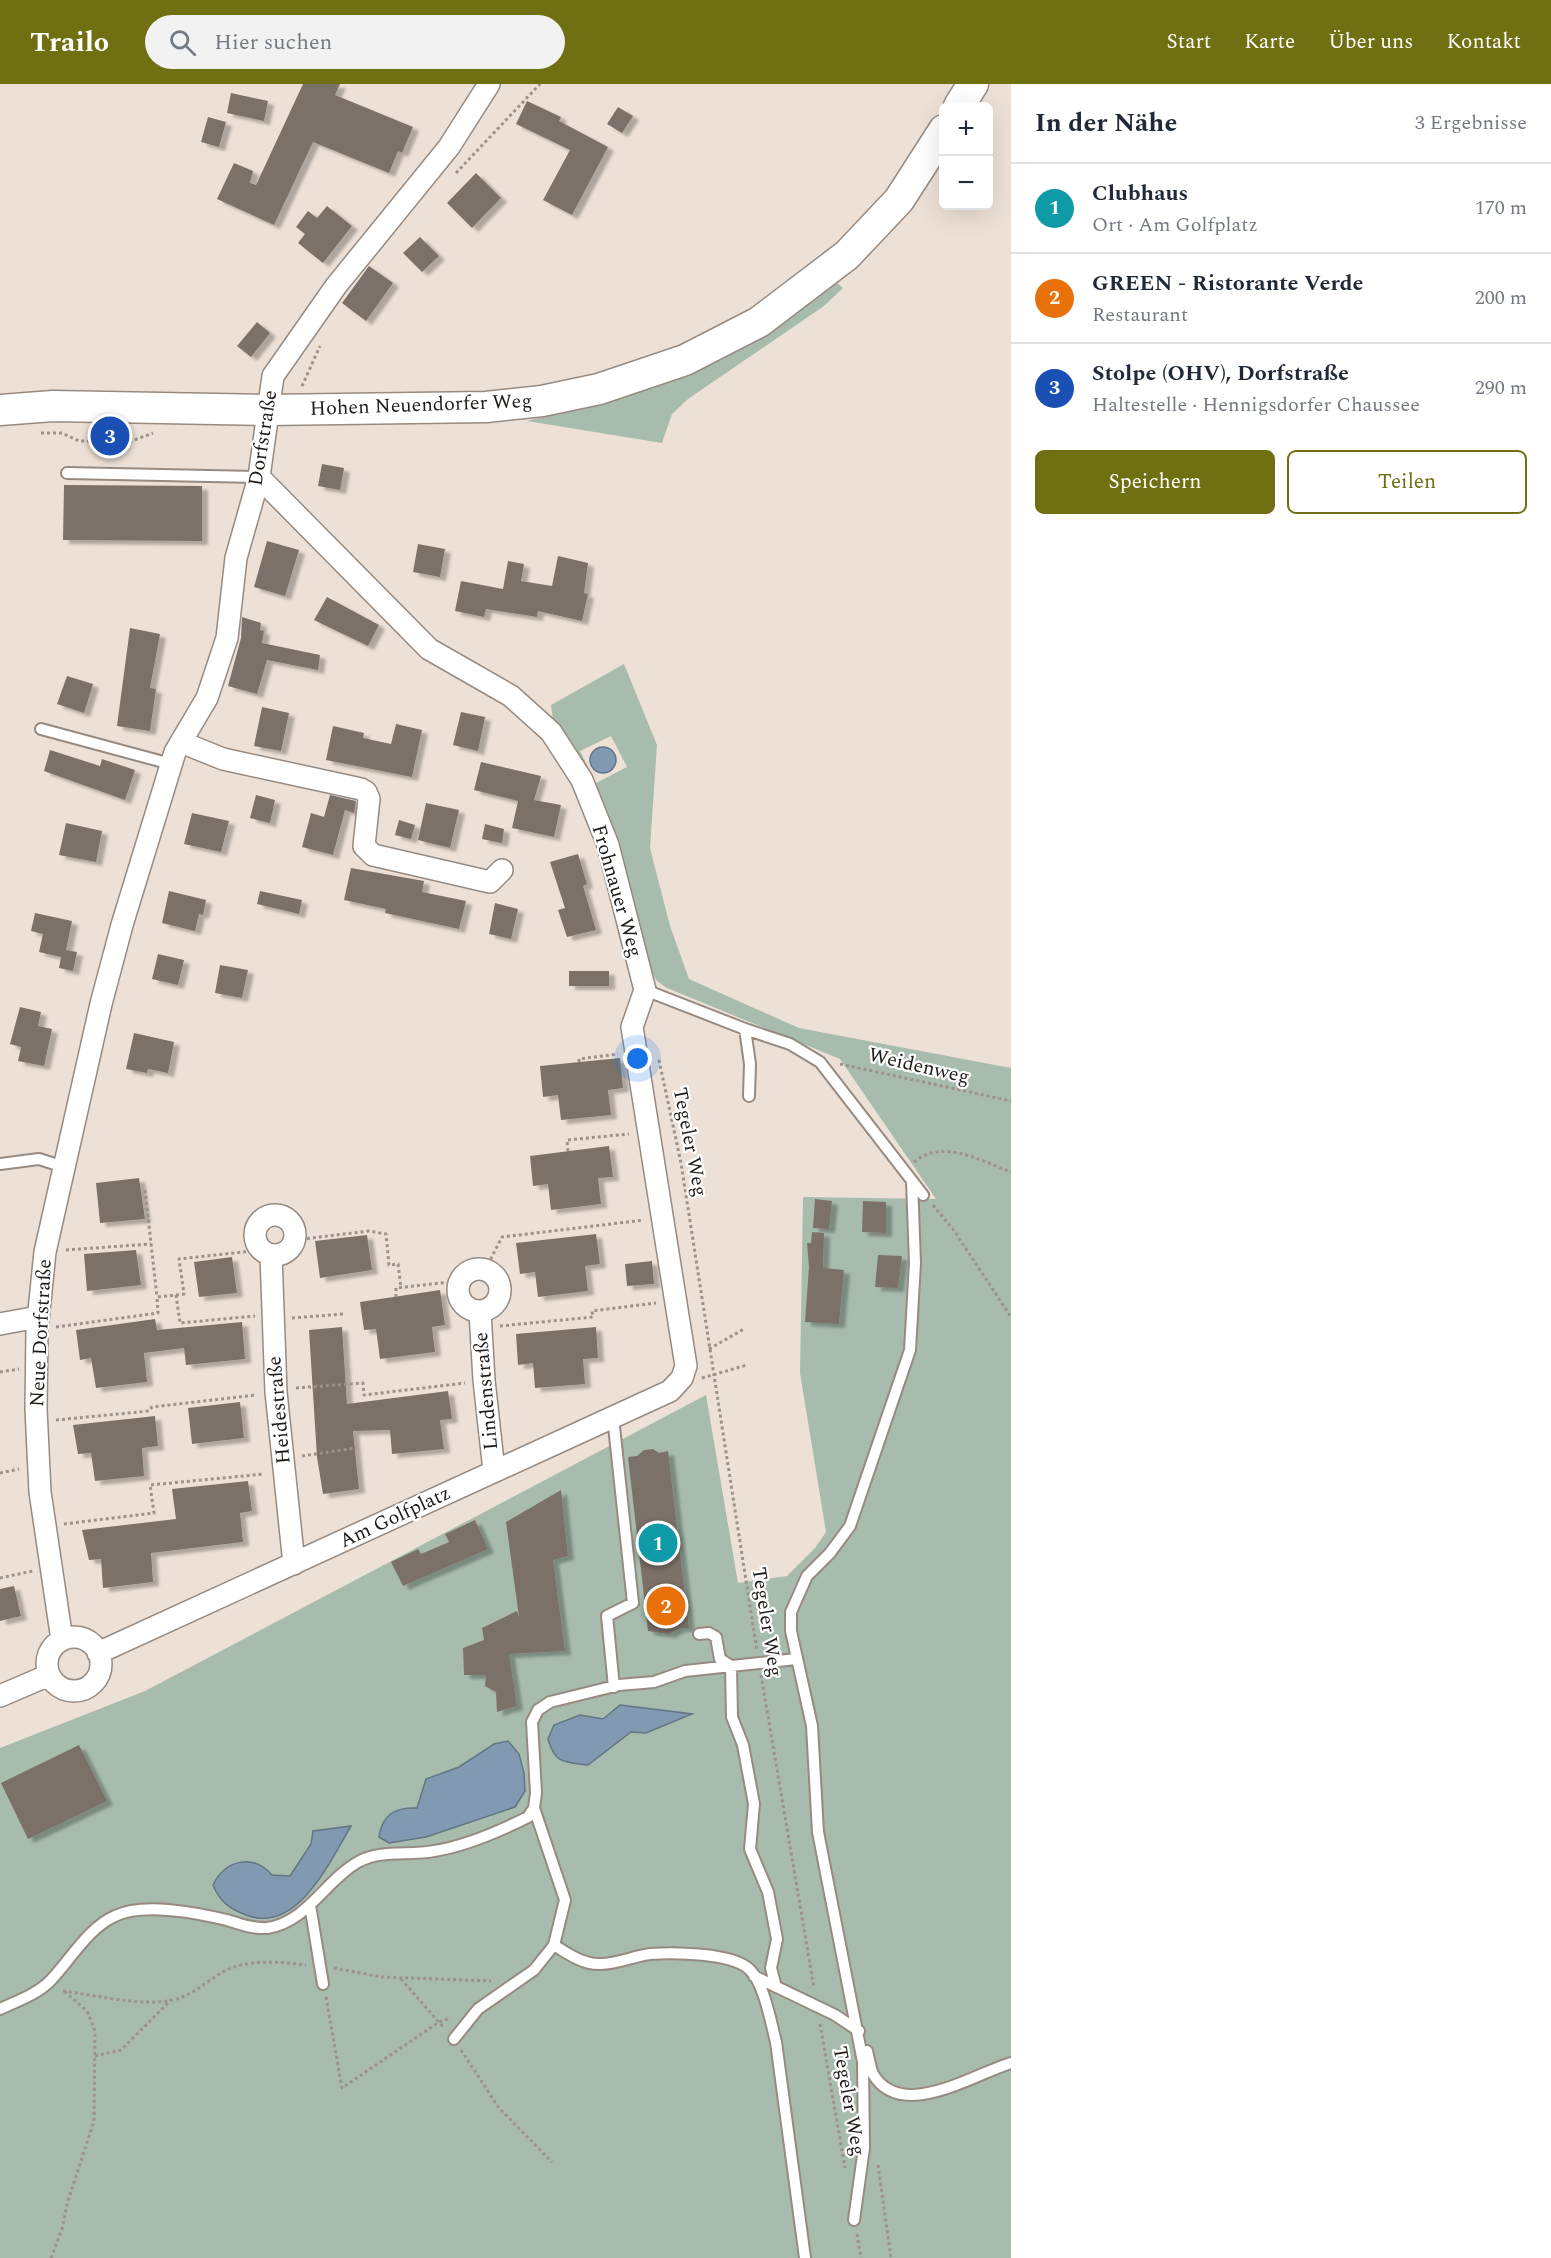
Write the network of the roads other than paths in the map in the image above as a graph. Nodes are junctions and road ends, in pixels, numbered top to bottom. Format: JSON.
{"nodes":[{"id":1,"x":489,"y":84,"type":"edge"},
{"id":2,"x":973,"y":84,"type":"edge"},
{"id":3,"x":962,"y":102,"type":"edge"},
{"id":4,"x":939,"y":138,"type":"edge"},
{"id":5,"x":0,"y":410,"type":"edge"},
{"id":6,"x":267,"y":410,"type":"junction"},
{"id":7,"x":67,"y":473,"type":"dead end"},
{"id":8,"x":259,"y":477,"type":"junction"},
{"id":9,"x":41,"y":729,"type":"dead end"},
{"id":10,"x":181,"y":742,"type":"junction"},
{"id":11,"x":171,"y":764,"type":"junction"},
{"id":12,"x":502,"y":870,"type":"dead end"},
{"id":13,"x":122,"y":925,"type":"joint"},
{"id":14,"x":645,"y":990,"type":"junction"},
{"id":15,"x":745,"y":1029,"type":"junction"},
{"id":16,"x":749,"y":1096,"type":"dead end"},
{"id":17,"x":0,"y":1164,"type":"edge"},
{"id":18,"x":64,"y":1167,"type":"junction"},
{"id":19,"x":912,"y":1181,"type":"junction"},
{"id":20,"x":923,"y":1196,"type":"road end"},
{"id":21,"x":265,"y":1252,"type":"junction"},
{"id":22,"x":480,"y":1319,"type":"junction"},
{"id":23,"x":0,"y":1324,"type":"edge"},
{"id":24,"x":37,"y":1324,"type":"junction"},
{"id":25,"x":613,"y":1417,"type":"junction"},
{"id":26,"x":494,"y":1471,"type":"junction"},
{"id":27,"x":294,"y":1564,"type":"junction"},
{"id":28,"x":699,"y":1634,"type":"dead end"},
{"id":29,"x":62,"y":1640,"type":"junction"},
{"id":30,"x":98,"y":1653,"type":"junction"},
{"id":31,"x":796,"y":1659,"type":"junction"},
{"id":32,"x":731,"y":1666,"type":"junction"},
{"id":33,"x":49,"y":1675,"type":"junction"},
{"id":34,"x":614,"y":1687,"type":"junction"},
{"id":35,"x":0,"y":1696,"type":"edge"},
{"id":36,"x":534,"y":1808,"type":"junction"},
{"id":37,"x":310,"y":1905,"type":"junction"},
{"id":38,"x":554,"y":1946,"type":"junction"},
{"id":39,"x":754,"y":1976,"type":"junction"},
{"id":40,"x":324,"y":1984,"type":"road end"},
{"id":41,"x":776,"y":1987,"type":"junction"},
{"id":42,"x":0,"y":2009,"type":"edge"},
{"id":43,"x":858,"y":2028,"type":"junction"},
{"id":44,"x":454,"y":2039,"type":"road end"},
{"id":45,"x":1011,"y":2063,"type":"edge"},
{"id":46,"x":854,"y":2220,"type":"road end"},
{"id":47,"x":805,"y":2258,"type":"edge"}],
"edges":[{"from":1,"to":6,"type":"street","name":"Dorfstraße"},
{"from":2,"to":3,"type":"main road"},
{"from":4,"to":6,"type":"main road","name":"Hohen Neuendorfer Weg"},
{"from":5,"to":6,"type":"main road","name":"Hohen Neuendorfer Weg"},
{"from":6,"to":8,"type":"street","name":"Dorfstraße"},
{"from":7,"to":8,"type":"lane"},
{"from":8,"to":10,"type":"street","name":"Dorfstraße"},
{"from":8,"to":14,"type":"street","name":"Frohnauer Weg"},
{"from":9,"to":11,"type":"lane"},
{"from":10,"to":11,"type":"street","name":"Dorfstraße"},
{"from":10,"to":12,"type":"street"},
{"from":11,"to":13,"type":"street","name":"Dorfstraße"},
{"from":13,"to":18,"type":"street","name":"Neue Dorfstraße"},
{"from":14,"to":15,"type":"lane"},
{"from":14,"to":25,"type":"street","name":"Am Golfplatz"},
{"from":15,"to":16,"type":"lane"},
{"from":15,"to":19,"type":"lane"},
{"from":17,"to":18,"type":"lane"},
{"from":18,"to":24,"type":"street","name":"Neue Dorfstraße"},
{"from":19,"to":20,"type":"lane"},
{"from":19,"to":31,"type":"lane"},
{"from":21,"to":21,"type":"street","name":"Heidestraße"},
{"from":21,"to":27,"type":"street","name":"Heidestraße"},
{"from":22,"to":22,"type":"street","name":"Lindenstraße"},
{"from":22,"to":26,"type":"street","name":"Lindenstraße"},
{"from":23,"to":24,"type":"street"},
{"from":24,"to":29,"type":"street","name":"Neue Dorfstraße"},
{"from":25,"to":26,"type":"street","name":"Am Golfplatz"},
{"from":25,"to":34,"type":"lane"},
{"from":26,"to":27,"type":"street","name":"Am Golfplatz"},
{"from":27,"to":30,"type":"street","name":"Am Golfplatz"},
{"from":28,"to":32,"type":"lane"},
{"from":29,"to":30,"type":"street"},
{"from":29,"to":33,"type":"street"},
{"from":30,"to":33,"type":"street"},
{"from":31,"to":32,"type":"lane"},
{"from":31,"to":43,"type":"lane"},
{"from":32,"to":34,"type":"lane"},
{"from":32,"to":41,"type":"lane"},
{"from":33,"to":35,"type":"street"},
{"from":34,"to":36,"type":"lane"},
{"from":36,"to":37,"type":"lane"},
{"from":36,"to":38,"type":"lane"},
{"from":37,"to":40,"type":"lane"},
{"from":37,"to":42,"type":"lane"},
{"from":38,"to":39,"type":"lane"},
{"from":38,"to":44,"type":"lane"},
{"from":39,"to":41,"type":"lane"},
{"from":39,"to":47,"type":"lane"},
{"from":41,"to":43,"type":"lane"},
{"from":43,"to":45,"type":"lane"},
{"from":43,"to":46,"type":"lane"}]}
